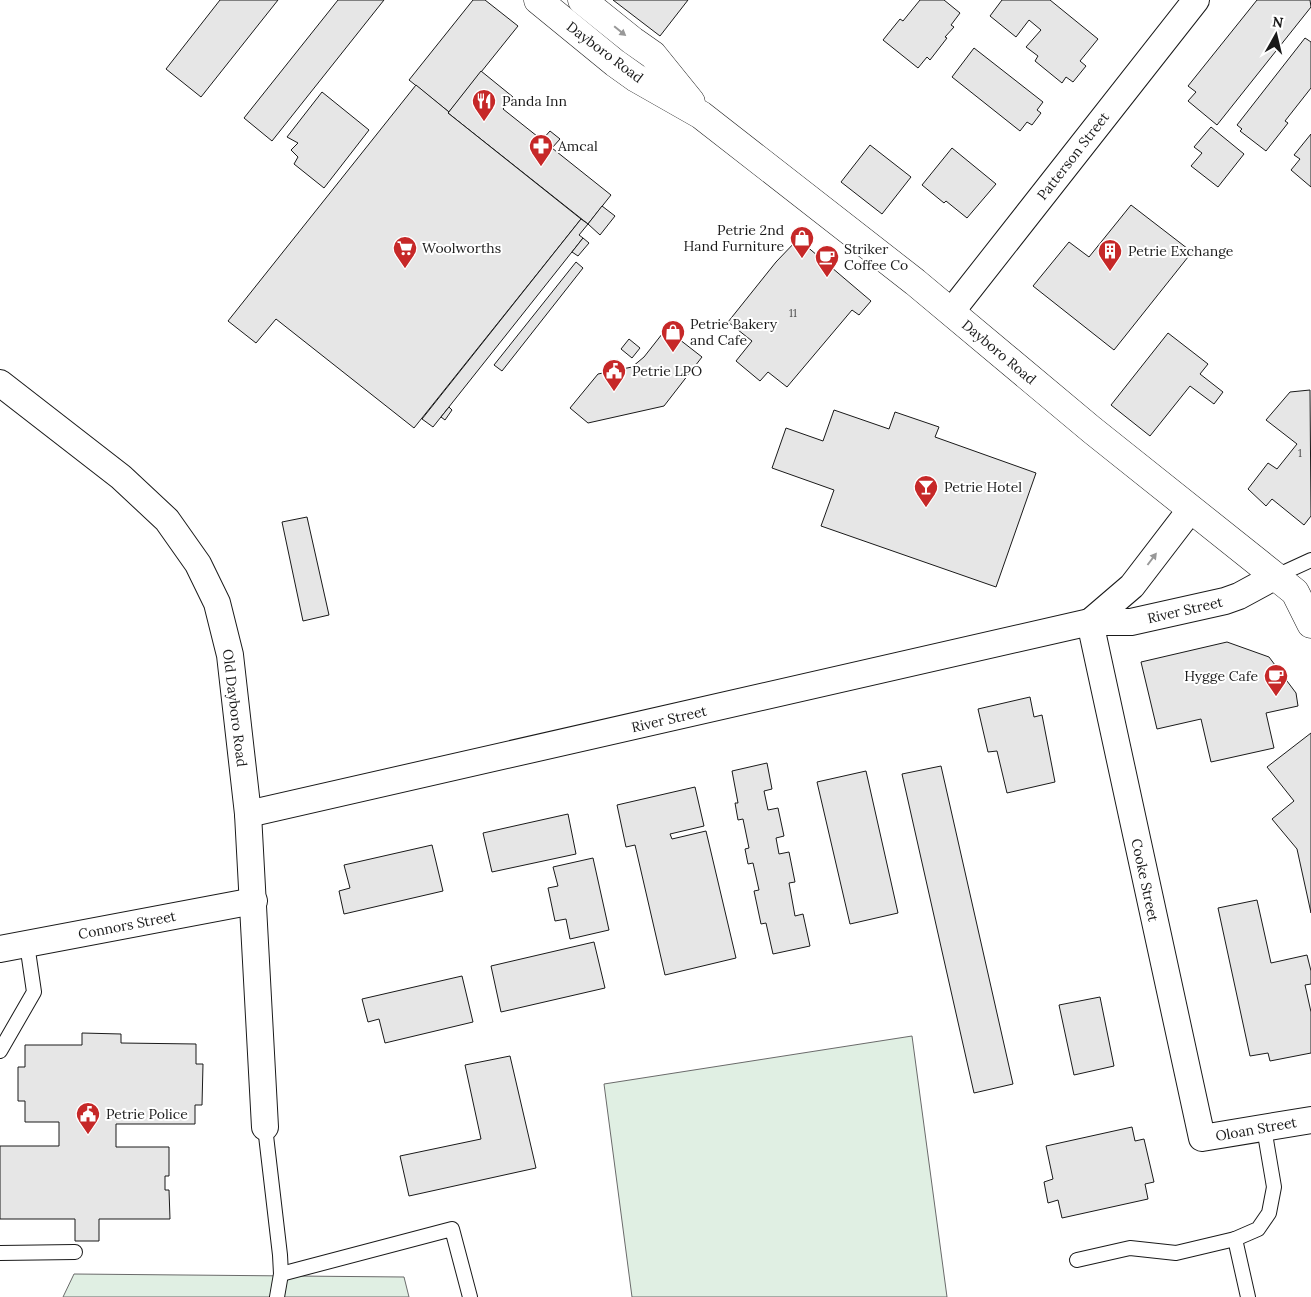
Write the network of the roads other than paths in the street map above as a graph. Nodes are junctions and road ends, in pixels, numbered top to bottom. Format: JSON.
{"nodes":[{"id":1,"x":538,"y":0,"type":"edge"},
{"id":2,"x":582,"y":0,"type":"edge"},
{"id":3,"x":1196,"y":0,"type":"edge"},
{"id":4,"x":702,"y":115,"type":"junction"},
{"id":5,"x":951,"y":312,"type":"junction"},
{"id":6,"x":0,"y":384,"type":"edge"},
{"id":7,"x":1191,"y":509,"type":"junction"},
{"id":8,"x":1311,"y":560,"type":"edge"},
{"id":9,"x":1293,"y":588,"type":"edge"},
{"id":10,"x":1090,"y":622,"type":"junction"},
{"id":11,"x":1311,"y":624,"type":"edge"},
{"id":12,"x":248,"y":814,"type":"junction"},
{"id":13,"x":254,"y":902,"type":"junction"},
{"id":14,"x":27,"y":944,"type":"junction"},
{"id":15,"x":0,"y":949,"type":"edge"},
{"id":16,"x":0,"y":1051,"type":"edge"},
{"id":17,"x":1311,"y":1120,"type":"edge"},
{"id":18,"x":265,"y":1127,"type":"joint"},
{"id":19,"x":1264,"y":1128,"type":"junction"},
{"id":20,"x":1202,"y":1138,"type":"joint"},
{"id":21,"x":1235,"y":1239,"type":"junction"},
{"id":22,"x":75,"y":1252,"type":"dead end"},
{"id":23,"x":0,"y":1253,"type":"edge"},
{"id":24,"x":1077,"y":1260,"type":"dead end"},
{"id":25,"x":281,"y":1274,"type":"junction"},
{"id":26,"x":277,"y":1297,"type":"edge"},
{"id":27,"x":470,"y":1297,"type":"edge"},
{"id":28,"x":1248,"y":1297,"type":"edge"}],
"edges":[{"from":1,"to":4,"type":"main road","name":"Dayboro Road"},
{"from":2,"to":4,"type":"main road","name":"Dayboro Road","one_way":true},
{"from":3,"to":5,"type":"street","name":"Patterson Street"},
{"from":4,"to":5,"type":"main road","name":"Dayboro Road"},
{"from":5,"to":7,"type":"main road","name":"Dayboro Road"},
{"from":6,"to":12,"type":"street","name":"Old Dayboro Road"},
{"from":7,"to":9,"type":"main road","name":"Dayboro Road"},
{"from":10,"to":7,"type":"street","name":"River Street","one_way":true},
{"from":8,"to":9,"type":"lane"},
{"from":9,"to":10,"type":"street","name":"River Street"},
{"from":9,"to":11,"type":"main road","name":"Dayboro Road"},
{"from":10,"to":12,"type":"street","name":"River Street"},
{"from":10,"to":20,"type":"street","name":"Cooke Street"},
{"from":12,"to":13,"type":"street","name":"Old Dayboro Road"},
{"from":13,"to":14,"type":"street","name":"Connors Street"},
{"from":13,"to":18,"type":"street","name":"Old Dayboro Road"},
{"from":14,"to":15,"type":"street","name":"Connors Street"},
{"from":14,"to":16,"type":"lane"},
{"from":17,"to":19,"type":"street","name":"Oloan Street"},
{"from":18,"to":25,"type":"lane"},
{"from":19,"to":20,"type":"street","name":"Oloan Street"},
{"from":19,"to":21,"type":"lane"},
{"from":21,"to":24,"type":"lane"},
{"from":21,"to":28,"type":"lane"},
{"from":22,"to":23,"type":"lane"},
{"from":25,"to":26,"type":"lane"},
{"from":25,"to":27,"type":"lane"}]}
